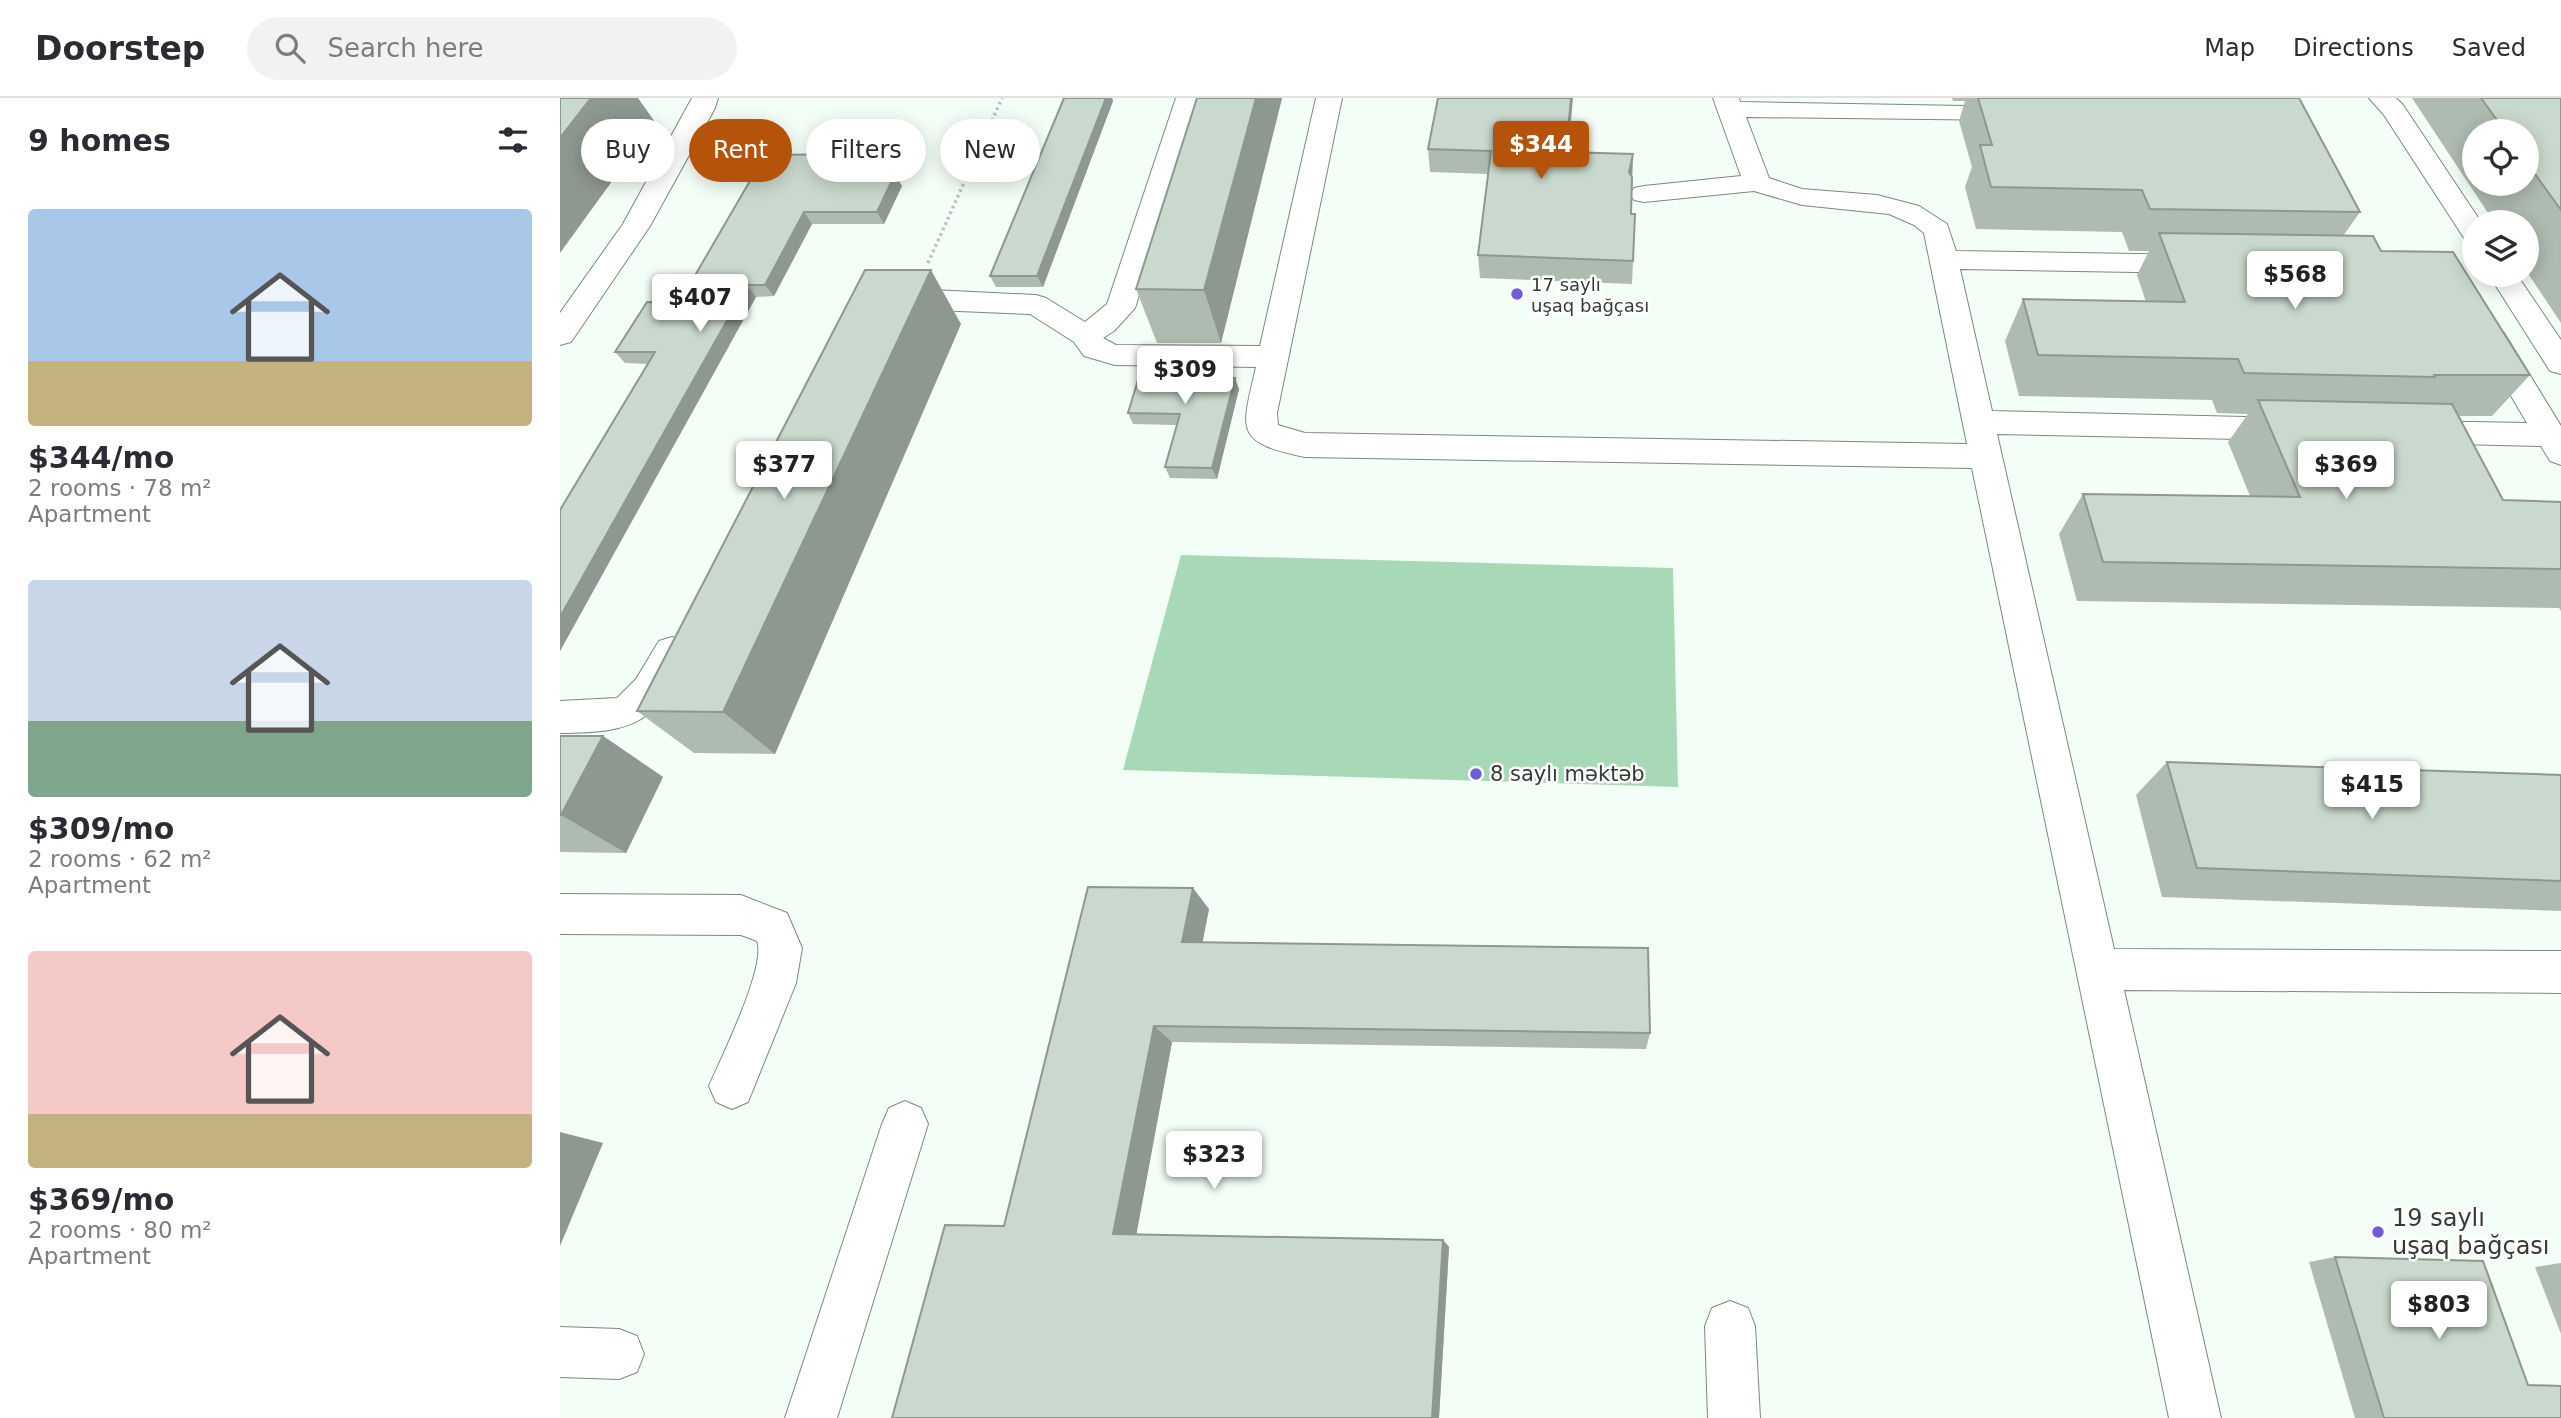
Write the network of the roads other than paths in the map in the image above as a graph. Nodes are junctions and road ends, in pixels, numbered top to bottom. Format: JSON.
{"nodes":[{"id":1,"x":705,"y":98,"type":"edge"},
{"id":2,"x":1189,"y":98,"type":"edge"},
{"id":3,"x":1329,"y":98,"type":"edge"},
{"id":4,"x":2382,"y":98,"type":"edge"},
{"id":5,"x":1734,"y":103,"type":"edge"},
{"id":6,"x":2031,"y":113,"type":"edge"},
{"id":7,"x":1756,"y":183,"type":"junction"},
{"id":8,"x":1644,"y":194,"type":"dead end"},
{"id":9,"x":2462,"y":214,"type":"edge"},
{"id":10,"x":1945,"y":260,"type":"junction"},
{"id":11,"x":2222,"y":264,"type":"edge"},
{"id":12,"x":2511,"y":287,"type":"edge"},
{"id":13,"x":865,"y":312,"type":"edge"},
{"id":14,"x":2477,"y":313,"type":"edge"},
{"id":15,"x":560,"y":335,"type":"edge"},
{"id":16,"x":1086,"y":335,"type":"junction"},
{"id":17,"x":1273,"y":357,"type":"junction"},
{"id":18,"x":2561,"y":364,"type":"edge"},
{"id":19,"x":2314,"y":429,"type":"edge"},
{"id":20,"x":2383,"y":431,"type":"edge"},
{"id":21,"x":1982,"y":439,"type":"junction"},
{"id":22,"x":2556,"y":444,"type":"edge"},
{"id":23,"x":687,"y":624,"type":"edge"},
{"id":24,"x":560,"y":717,"type":"edge"},
{"id":25,"x":560,"y":914,"type":"edge"},
{"id":26,"x":2096,"y":969,"type":"junction"},
{"id":27,"x":2561,"y":972,"type":"edge"},
{"id":28,"x":733,"y":1086,"type":"dead end"},
{"id":29,"x":905,"y":1124,"type":"dead end"},
{"id":30,"x":1730,"y":1326,"type":"dead end"},
{"id":31,"x":560,"y":1352,"type":"edge"},
{"id":32,"x":619,"y":1354,"type":"dead end"},
{"id":33,"x":811,"y":1418,"type":"edge"},
{"id":34,"x":1734,"y":1418,"type":"edge"},
{"id":35,"x":2195,"y":1418,"type":"edge"}],
"edges":[{"from":1,"to":15,"type":"lane"},
{"from":2,"to":16,"type":"lane"},
{"from":3,"to":17,"type":"lane"},
{"from":4,"to":9,"type":"lane"},
{"from":5,"to":6,"type":"lane"},
{"from":5,"to":7,"type":"lane"},
{"from":7,"to":8,"type":"lane"},
{"from":7,"to":10,"type":"lane"},
{"from":10,"to":11,"type":"lane"},
{"from":10,"to":21,"type":"lane"},
{"from":12,"to":18,"type":"lane"},
{"from":13,"to":16,"type":"lane"},
{"from":14,"to":22,"type":"lane"},
{"from":16,"to":17,"type":"lane"},
{"from":17,"to":21,"type":"lane"},
{"from":19,"to":21,"type":"lane"},
{"from":20,"to":22,"type":"lane"},
{"from":21,"to":26,"type":"lane"},
{"from":23,"to":24,"type":"lane"},
{"from":25,"to":28,"type":"lane"},
{"from":26,"to":27,"type":"lane"},
{"from":26,"to":35,"type":"lane"},
{"from":29,"to":33,"type":"lane"},
{"from":30,"to":34,"type":"lane"},
{"from":31,"to":32,"type":"lane"}]}
